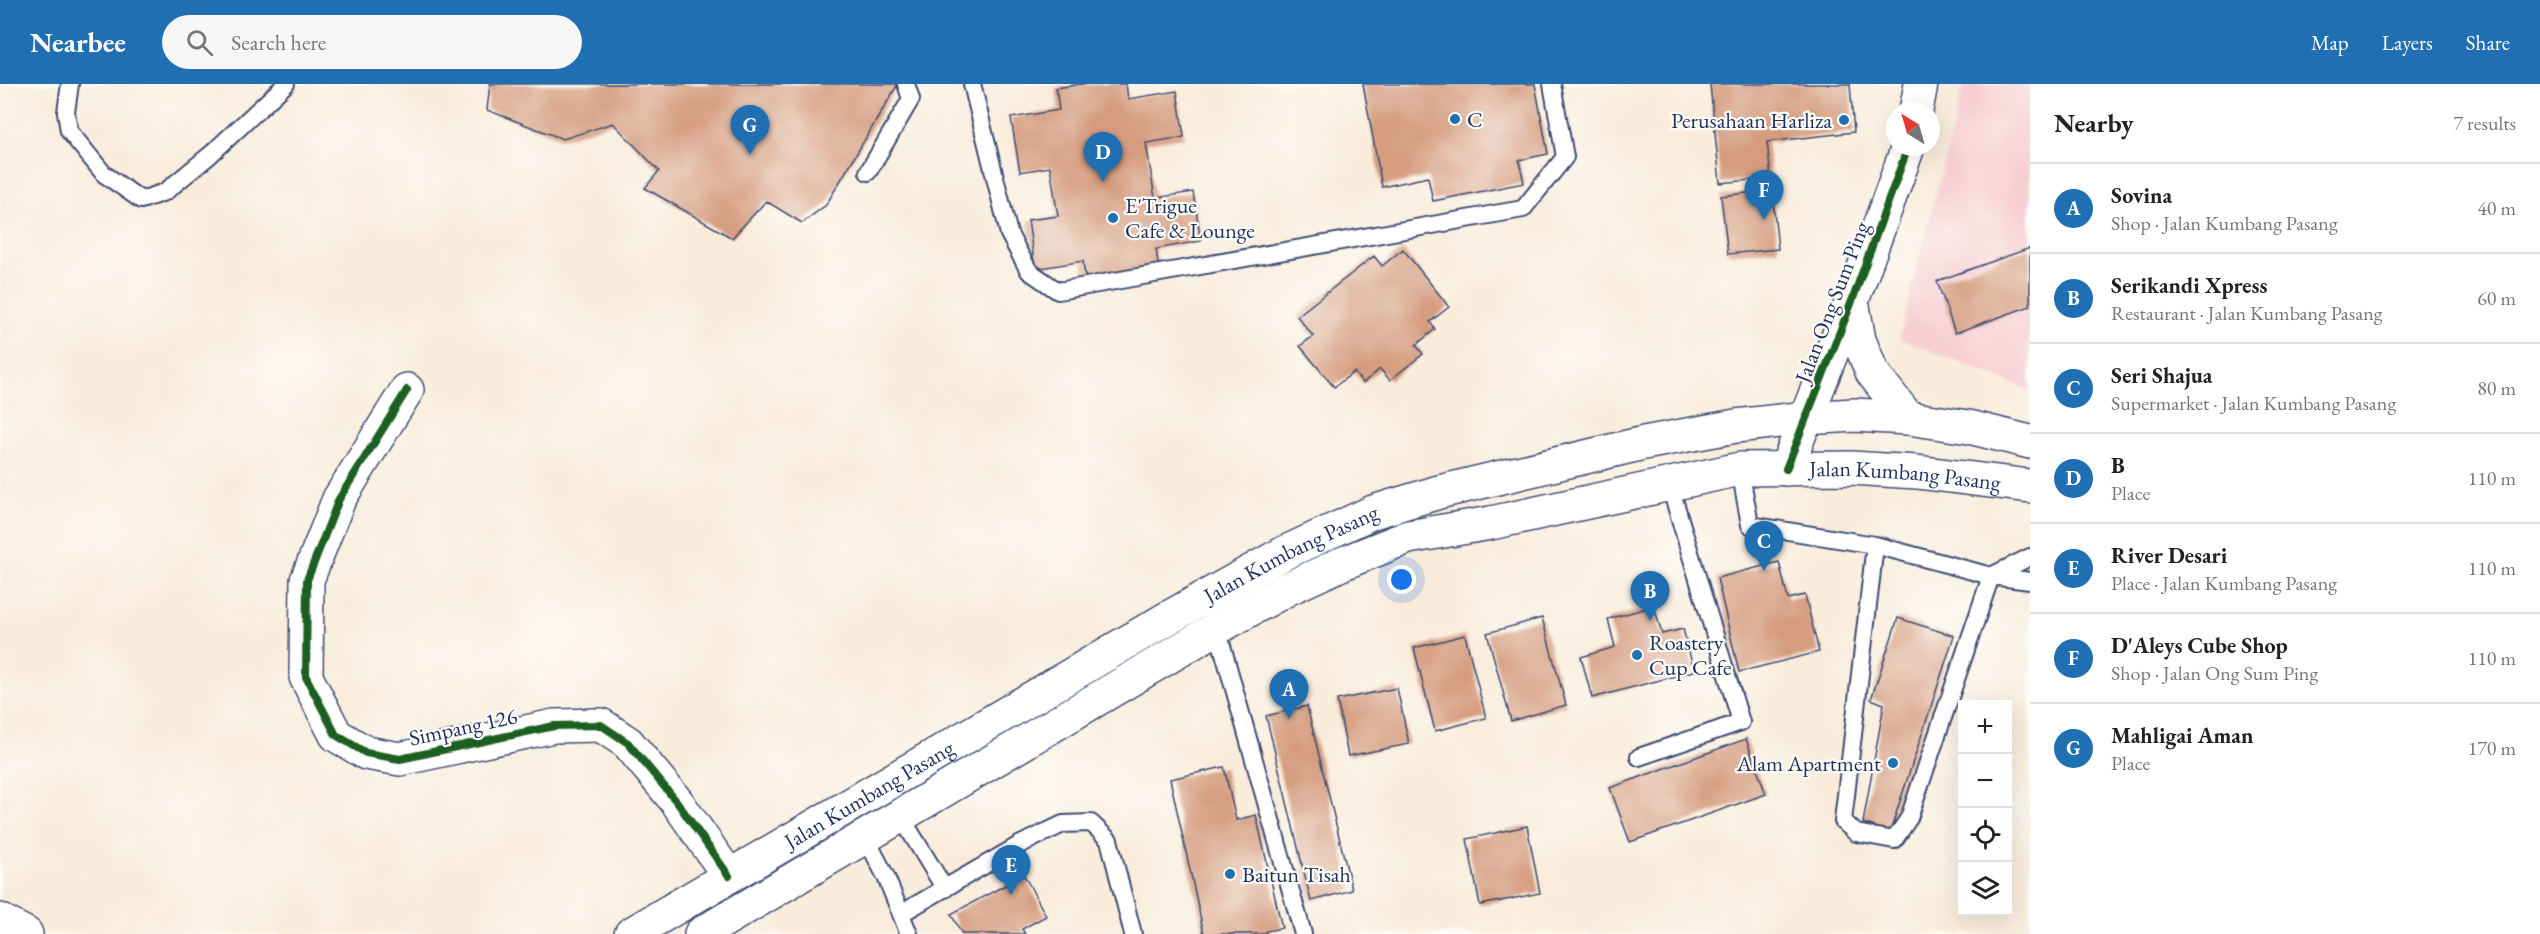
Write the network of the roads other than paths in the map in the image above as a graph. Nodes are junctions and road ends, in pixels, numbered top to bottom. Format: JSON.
{"nodes":[{"id":1,"x":70,"y":84,"type":"edge"},
{"id":2,"x":286,"y":84,"type":"edge"},
{"id":3,"x":906,"y":84,"type":"edge"},
{"id":4,"x":972,"y":84,"type":"edge"},
{"id":5,"x":1552,"y":84,"type":"edge"},
{"id":6,"x":1921,"y":84,"type":"edge"},
{"id":7,"x":1918,"y":102,"type":"edge"},
{"id":8,"x":1905,"y":156,"type":"edge"},
{"id":9,"x":868,"y":172,"type":"dead end"},
{"id":10,"x":1852,"y":301,"type":"junction"},
{"id":11,"x":407,"y":390,"type":"dead end"},
{"id":12,"x":1806,"y":418,"type":"junction"},
{"id":13,"x":1908,"y":418,"type":"junction"},
{"id":14,"x":2030,"y":442,"type":"edge"},
{"id":15,"x":1740,"y":469,"type":"junction"},
{"id":16,"x":1786,"y":469,"type":"junction"},
{"id":17,"x":1670,"y":486,"type":"junction"},
{"id":18,"x":2030,"y":486,"type":"edge"},
{"id":19,"x":1875,"y":545,"type":"junction"},
{"id":20,"x":2030,"y":557,"type":"edge"},
{"id":21,"x":1991,"y":576,"type":"junction"},
{"id":22,"x":2030,"y":581,"type":"edge"},
{"id":23,"x":1217,"y":628,"type":"junction"},
{"id":24,"x":1640,"y":758,"type":"dead end"},
{"id":25,"x":900,"y":814,"type":"junction"},
{"id":26,"x":865,"y":836,"type":"junction"},
{"id":27,"x":729,"y":876,"type":"junction"},
{"id":28,"x":945,"y":889,"type":"junction"},
{"id":29,"x":902,"y":913,"type":"junction"},
{"id":30,"x":0,"y":920,"type":"edge"},
{"id":31,"x":706,"y":933,"type":"edge"},
{"id":32,"x":26,"y":934,"type":"edge"},
{"id":33,"x":631,"y":934,"type":"edge"},
{"id":34,"x":909,"y":934,"type":"edge"},
{"id":35,"x":1133,"y":934,"type":"edge"},
{"id":36,"x":1303,"y":934,"type":"edge"}],
"edges":[{"from":1,"to":2,"type":"lane"},
{"from":3,"to":9,"type":"lane"},
{"from":4,"to":5,"type":"lane"},
{"from":6,"to":7,"type":"main road"},
{"from":8,"to":10,"type":"main road","name":"Jalan Ong Sum Ping"},
{"from":10,"to":12,"type":"main road","name":"Jalan Ong Sum Ping"},
{"from":10,"to":13,"type":"main road"},
{"from":11,"to":27,"type":"main road","name":"Simpang 126"},
{"from":12,"to":13,"type":"main road","name":"Jalan Kumbang Pasang"},
{"from":12,"to":16,"type":"main road","name":"Jalan Ong Sum Ping"},
{"from":12,"to":27,"type":"main road","name":"Jalan Kumbang Pasang"},
{"from":13,"to":14,"type":"main road","name":"Jalan Kumbang Pasang"},
{"from":15,"to":16,"type":"main road","name":"Jalan Kumbang Pasang"},
{"from":15,"to":17,"type":"main road","name":"Jalan Kumbang Pasang"},
{"from":15,"to":19,"type":"lane"},
{"from":16,"to":18,"type":"main road","name":"Jalan Kumbang Pasang"},
{"from":17,"to":23,"type":"main road","name":"Jalan Kumbang Pasang"},
{"from":17,"to":24,"type":"lane"},
{"from":19,"to":21,"type":"lane"},
{"from":19,"to":21,"type":"lane"},
{"from":20,"to":21,"type":"lane"},
{"from":21,"to":22,"type":"lane"},
{"from":23,"to":25,"type":"main road","name":"Jalan Kumbang Pasang"},
{"from":23,"to":36,"type":"lane"},
{"from":25,"to":26,"type":"main road","name":"Jalan Kumbang Pasang"},
{"from":25,"to":28,"type":"lane"},
{"from":26,"to":29,"type":"lane"},
{"from":26,"to":31,"type":"main road","name":"Jalan Kumbang Pasang"},
{"from":27,"to":33,"type":"main road","name":"Jalan Kumbang Pasang"},
{"from":28,"to":29,"type":"lane"},
{"from":28,"to":35,"type":"lane"},
{"from":29,"to":34,"type":"lane"},
{"from":30,"to":32,"type":"main road"}]}
